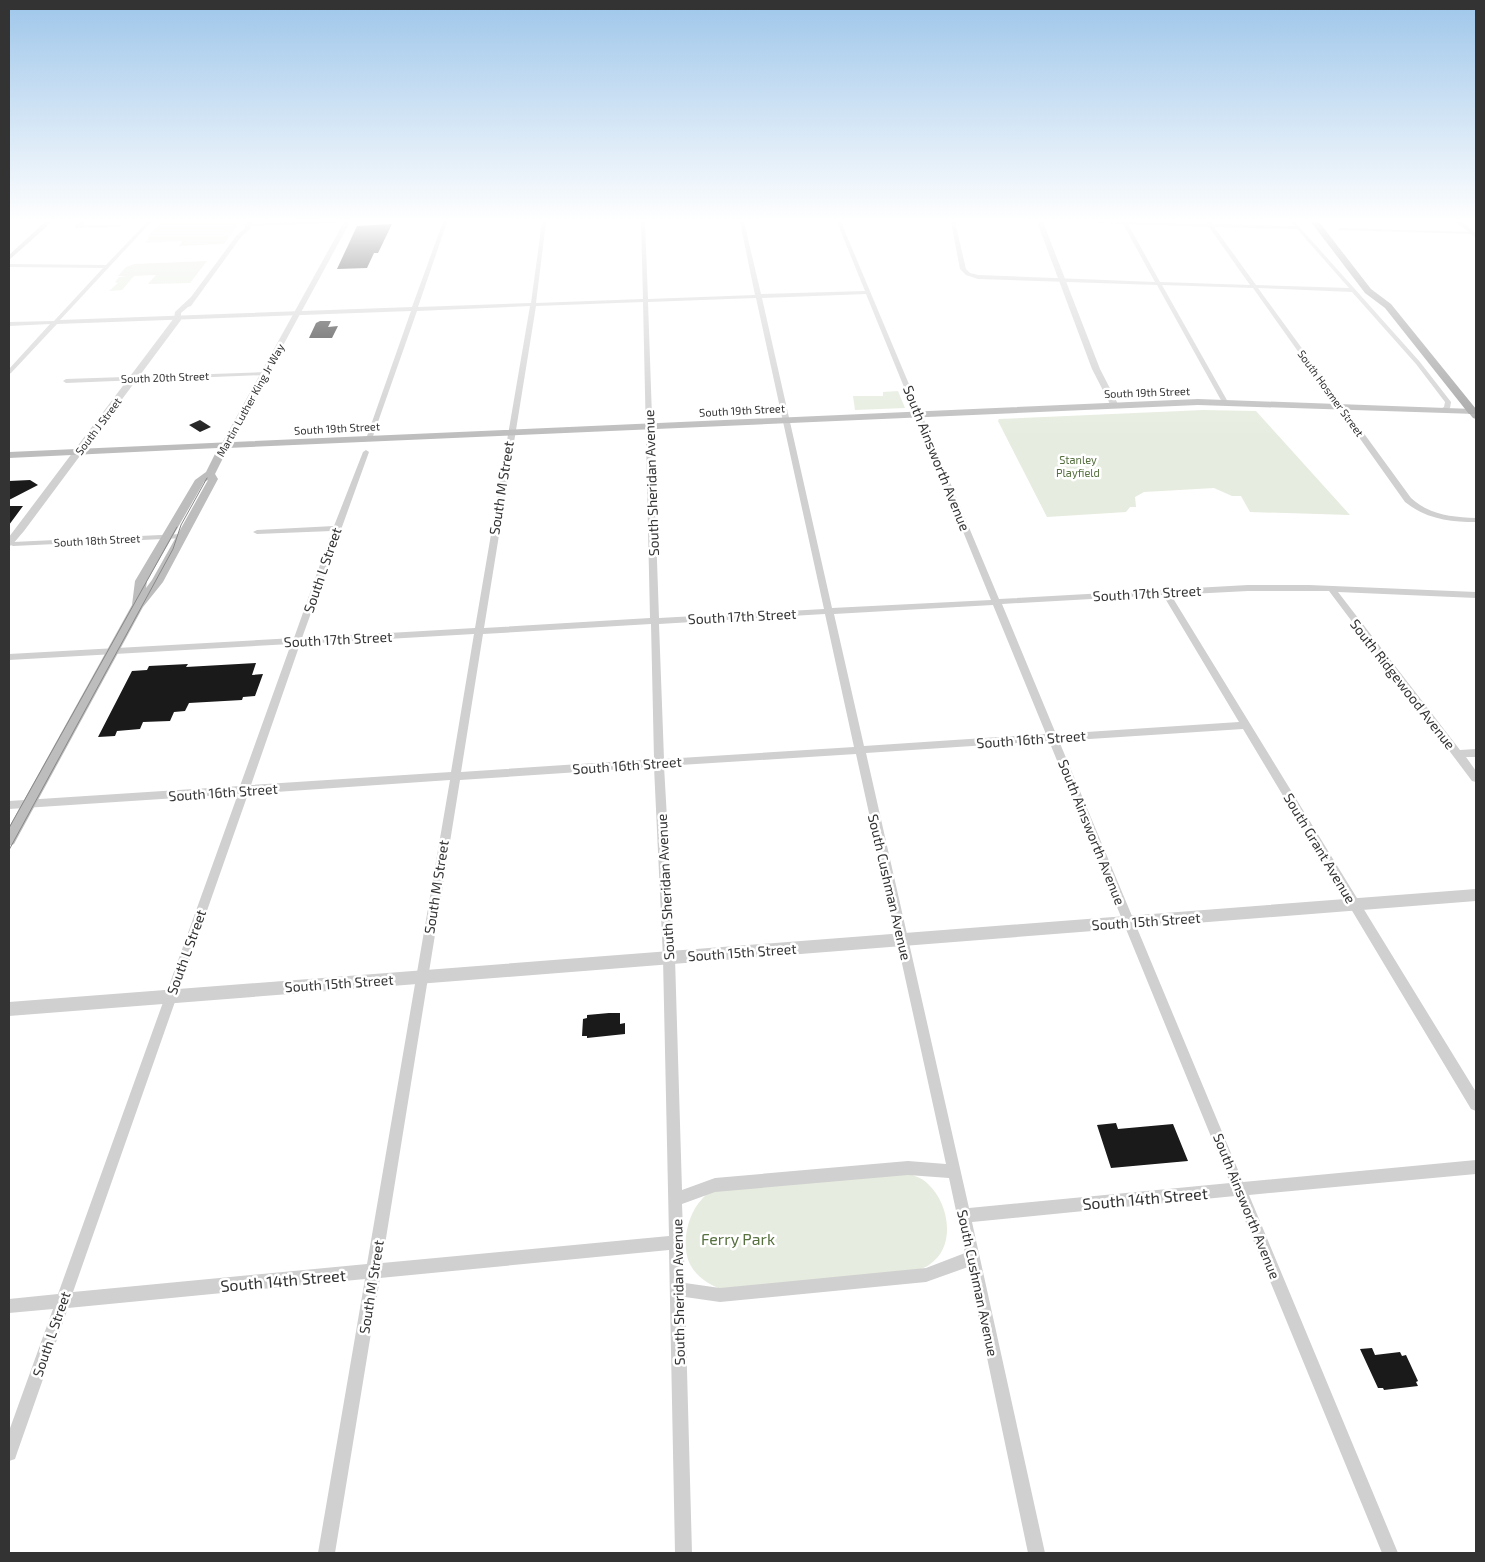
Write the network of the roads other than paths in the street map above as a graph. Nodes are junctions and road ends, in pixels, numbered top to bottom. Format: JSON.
{"nodes":[{"id":1,"x":81,"y":295,"type":"edge"},
{"id":2,"x":195,"y":295,"type":"edge"},
{"id":3,"x":307,"y":295,"type":"edge"},
{"id":4,"x":420,"y":295,"type":"edge"},
{"id":5,"x":533,"y":295,"type":"edge"},
{"id":6,"x":646,"y":295,"type":"edge"},
{"id":7,"x":790,"y":295,"type":"edge"},
{"id":8,"x":870,"y":295,"type":"edge"},
{"id":9,"x":1068,"y":295,"type":"edge"},
{"id":10,"x":1164,"y":295,"type":"edge"},
{"id":11,"x":1260,"y":295,"type":"edge"},
{"id":12,"x":1357,"y":295,"type":"edge"},
{"id":13,"x":1374,"y":295,"type":"edge"},
{"id":14,"x":760,"y":296,"type":"junction"},
{"id":15,"x":646,"y":300,"type":"junction"},
{"id":16,"x":532,"y":305,"type":"junction"},
{"id":17,"x":415,"y":309,"type":"junction"},
{"id":18,"x":297,"y":313,"type":"junction"},
{"id":19,"x":178,"y":318,"type":"junction"},
{"id":20,"x":56,"y":322,"type":"junction"},
{"id":21,"x":9,"y":324,"type":"edge"},
{"id":22,"x":9,"y":372,"type":"edge"},
{"id":23,"x":265,"y":373,"type":"junction"},
{"id":24,"x":133,"y":378,"type":"junction"},
{"id":25,"x":66,"y":381,"type":"dead end"},
{"id":26,"x":1451,"y":385,"type":"junction"},
{"id":27,"x":1476,"y":401,"type":"edge"},
{"id":28,"x":1225,"y":402,"type":"junction"},
{"id":29,"x":1115,"y":406,"type":"junction"},
{"id":30,"x":1341,"y":407,"type":"junction"},
{"id":31,"x":1440,"y":411,"type":"junction"},
{"id":32,"x":919,"y":414,"type":"junction"},
{"id":33,"x":1475,"y":414,"type":"edge"},
{"id":34,"x":786,"y":420,"type":"junction"},
{"id":35,"x":649,"y":427,"type":"junction"},
{"id":36,"x":510,"y":433,"type":"junction"},
{"id":37,"x":369,"y":439,"type":"junction"},
{"id":38,"x":225,"y":446,"type":"junction"},
{"id":39,"x":78,"y":452,"type":"junction"},
{"id":40,"x":366,"y":452,"type":"dead end"},
{"id":41,"x":9,"y":455,"type":"edge"},
{"id":42,"x":210,"y":474,"type":"junction"},
{"id":43,"x":1476,"y":520,"type":"edge"},
{"id":44,"x":337,"y":528,"type":"junction"},
{"id":45,"x":257,"y":532,"type":"dead end"},
{"id":46,"x":182,"y":536,"type":"junction"},
{"id":47,"x":165,"y":537,"type":"junction"},
{"id":48,"x":12,"y":542,"type":"edge"},
{"id":49,"x":1331,"y":590,"type":"junction"},
{"id":50,"x":1165,"y":592,"type":"junction"},
{"id":51,"x":1476,"y":595,"type":"edge"},
{"id":52,"x":996,"y":601,"type":"junction"},
{"id":53,"x":138,"y":605,"type":"junction"},
{"id":54,"x":829,"y":611,"type":"junction"},
{"id":55,"x":655,"y":621,"type":"junction"},
{"id":56,"x":478,"y":631,"type":"junction"},
{"id":57,"x":297,"y":641,"type":"junction"},
{"id":58,"x":112,"y":651,"type":"junction"},
{"id":59,"x":9,"y":657,"type":"edge"},
{"id":60,"x":1246,"y":725,"type":"junction"},
{"id":61,"x":1053,"y":738,"type":"junction"},
{"id":62,"x":860,"y":750,"type":"junction"},
{"id":63,"x":1476,"y":753,"type":"edge"},
{"id":64,"x":1458,"y":754,"type":"junction"},
{"id":65,"x":659,"y":763,"type":"junction"},
{"id":66,"x":454,"y":777,"type":"junction"},
{"id":67,"x":1476,"y":778,"type":"edge"},
{"id":68,"x":244,"y":790,"type":"junction"},
{"id":69,"x":28,"y":804,"type":"junction"},
{"id":70,"x":9,"y":805,"type":"edge"},
{"id":71,"x":9,"y":840,"type":"edge"},
{"id":72,"x":1476,"y":895,"type":"edge"},
{"id":73,"x":1355,"y":905,"type":"junction"},
{"id":74,"x":1129,"y":922,"type":"junction"},
{"id":75,"x":902,"y":940,"type":"junction"},
{"id":76,"x":669,"y":958,"type":"junction"},
{"id":77,"x":421,"y":977,"type":"junction"},
{"id":78,"x":170,"y":996,"type":"junction"},
{"id":79,"x":9,"y":1009,"type":"edge"},
{"id":80,"x":1476,"y":1104,"type":"edge"},
{"id":81,"x":1476,"y":1167,"type":"edge"},
{"id":82,"x":954,"y":1172,"type":"junction"},
{"id":83,"x":1240,"y":1189,"type":"junction"},
{"id":84,"x":676,"y":1198,"type":"junction"},
{"id":85,"x":964,"y":1216,"type":"junction"},
{"id":86,"x":677,"y":1242,"type":"junction"},
{"id":87,"x":972,"y":1258,"type":"junction"},
{"id":88,"x":374,"y":1272,"type":"junction"},
{"id":89,"x":678,"y":1289,"type":"junction"},
{"id":90,"x":63,"y":1301,"type":"junction"},
{"id":91,"x":9,"y":1306,"type":"edge"},
{"id":92,"x":9,"y":1453,"type":"edge"},
{"id":93,"x":327,"y":1553,"type":"edge"},
{"id":94,"x":684,"y":1553,"type":"edge"},
{"id":95,"x":1037,"y":1553,"type":"edge"},
{"id":96,"x":1390,"y":1553,"type":"edge"}],
"edges":[{"from":1,"to":20,"type":"street"},
{"from":2,"to":19,"type":"street","name":"South J Street"},
{"from":3,"to":18,"type":"street","name":"Martin Luther King Jr Way"},
{"from":4,"to":17,"type":"street"},
{"from":5,"to":16,"type":"street","name":"South M Street"},
{"from":6,"to":15,"type":"street","name":"South Sheridan Avenue"},
{"from":7,"to":14,"type":"street"},
{"from":8,"to":32,"type":"street","name":"South Ainsworth Avenue"},
{"from":9,"to":29,"type":"street"},
{"from":10,"to":28,"type":"street"},
{"from":11,"to":30,"type":"street","name":"South Hosmer Street"},
{"from":12,"to":31,"type":"street"},
{"from":13,"to":26,"type":"highway"},
{"from":14,"to":15,"type":"street"},
{"from":14,"to":34,"type":"street","name":"South Cushman Avenue"},
{"from":15,"to":16,"type":"street"},
{"from":15,"to":35,"type":"street","name":"South Sheridan Avenue"},
{"from":16,"to":17,"type":"street"},
{"from":16,"to":36,"type":"street","name":"South M Street"},
{"from":17,"to":18,"type":"street"},
{"from":17,"to":37,"type":"street"},
{"from":18,"to":19,"type":"street"},
{"from":18,"to":23,"type":"street","name":"Martin Luther King Jr Way"},
{"from":19,"to":20,"type":"street"},
{"from":19,"to":24,"type":"street","name":"South J Street"},
{"from":20,"to":21,"type":"street"},
{"from":20,"to":22,"type":"street"},
{"from":23,"to":24,"type":"street","name":"South 20th Street"},
{"from":23,"to":38,"type":"street","name":"Martin Luther King Jr Way"},
{"from":24,"to":25,"type":"street","name":"South 20th Street"},
{"from":24,"to":39,"type":"street","name":"South J Street"},
{"from":26,"to":27,"type":"highway"},
{"from":26,"to":33,"type":"highway"},
{"from":28,"to":29,"type":"main road","name":"South 19th Street"},
{"from":28,"to":30,"type":"main road","name":"South 19th Street"},
{"from":29,"to":32,"type":"main road","name":"South 19th Street"},
{"from":30,"to":31,"type":"main road","name":"South 19th Street"},
{"from":30,"to":43,"type":"street","name":"South Hosmer Street"},
{"from":31,"to":33,"type":"main road","name":"South 19th Street"},
{"from":32,"to":34,"type":"main road","name":"South 19th Street"},
{"from":32,"to":52,"type":"street","name":"South Ainsworth Avenue"},
{"from":34,"to":35,"type":"main road","name":"South 19th Street"},
{"from":34,"to":54,"type":"street","name":"South Cushman Avenue"},
{"from":35,"to":36,"type":"main road","name":"South 19th Street"},
{"from":35,"to":55,"type":"street","name":"South Sheridan Avenue"},
{"from":36,"to":37,"type":"main road","name":"South 19th Street"},
{"from":36,"to":56,"type":"street","name":"South M Street"},
{"from":37,"to":38,"type":"main road","name":"South 19th Street"},
{"from":38,"to":39,"type":"main road","name":"South 19th Street"},
{"from":38,"to":42,"type":"main road","name":"Martin Luther King Jr Way"},
{"from":39,"to":41,"type":"main road","name":"South 19th Street"},
{"from":39,"to":48,"type":"street","name":"South J Street"},
{"from":40,"to":44,"type":"street","name":"South L Street"},
{"from":42,"to":46,"type":"main road","name":"Martin Luther King Jr Way"},
{"from":42,"to":47,"type":"main road","name":"Martin Luther King Jr Way"},
{"from":44,"to":45,"type":"street"},
{"from":44,"to":57,"type":"street","name":"South L Street"},
{"from":46,"to":47,"type":"street","name":"South 18th Street"},
{"from":46,"to":53,"type":"main road","name":"Martin Luther King Jr Way"},
{"from":47,"to":48,"type":"street","name":"South 18th Street"},
{"from":47,"to":53,"type":"main road","name":"Martin Luther King Jr Way"},
{"from":49,"to":50,"type":"street","name":"South 17th Street"},
{"from":49,"to":51,"type":"street","name":"South 17th Street"},
{"from":49,"to":64,"type":"street","name":"South Ridgewood Avenue"},
{"from":50,"to":52,"type":"street","name":"South 17th Street"},
{"from":50,"to":60,"type":"street","name":"South Grant Avenue"},
{"from":52,"to":54,"type":"street","name":"South 17th Street"},
{"from":52,"to":61,"type":"street","name":"South Ainsworth Avenue"},
{"from":53,"to":58,"type":"main road","name":"Martin Luther King Jr Way"},
{"from":54,"to":55,"type":"street","name":"South 17th Street"},
{"from":54,"to":62,"type":"street","name":"South Cushman Avenue"},
{"from":55,"to":56,"type":"street","name":"South 17th Street"},
{"from":55,"to":65,"type":"street","name":"South Sheridan Avenue"},
{"from":56,"to":57,"type":"street","name":"South 17th Street"},
{"from":56,"to":66,"type":"street","name":"South M Street"},
{"from":57,"to":58,"type":"street","name":"South 17th Street"},
{"from":57,"to":68,"type":"street","name":"South L Street"},
{"from":58,"to":59,"type":"street","name":"South 17th Street"},
{"from":58,"to":69,"type":"main road","name":"Martin Luther King Jr Way"},
{"from":60,"to":61,"type":"street","name":"South 16th Street"},
{"from":60,"to":73,"type":"street","name":"South Grant Avenue"},
{"from":61,"to":62,"type":"street","name":"South 16th Street"},
{"from":61,"to":74,"type":"street","name":"South Ainsworth Avenue"},
{"from":62,"to":65,"type":"street","name":"South 16th Street"},
{"from":62,"to":75,"type":"street","name":"South Cushman Avenue"},
{"from":63,"to":64,"type":"street"},
{"from":64,"to":67,"type":"street","name":"South Ridgewood Avenue"},
{"from":65,"to":66,"type":"street","name":"South 16th Street"},
{"from":65,"to":76,"type":"street","name":"South Sheridan Avenue"},
{"from":66,"to":68,"type":"street","name":"South 16th Street"},
{"from":66,"to":77,"type":"street","name":"South M Street"},
{"from":68,"to":69,"type":"street","name":"South 16th Street"},
{"from":68,"to":78,"type":"street","name":"South L Street"},
{"from":69,"to":70,"type":"street","name":"South 16th Street"},
{"from":69,"to":71,"type":"main road","name":"Martin Luther King Jr Way"},
{"from":72,"to":73,"type":"street","name":"South 15th Street"},
{"from":73,"to":74,"type":"street","name":"South 15th Street"},
{"from":73,"to":80,"type":"street","name":"South Grant Avenue"},
{"from":74,"to":75,"type":"street","name":"South 15th Street"},
{"from":74,"to":83,"type":"street","name":"South Ainsworth Avenue"},
{"from":75,"to":76,"type":"street","name":"South 15th Street"},
{"from":75,"to":82,"type":"street","name":"South Cushman Avenue"},
{"from":76,"to":77,"type":"street","name":"South 15th Street"},
{"from":76,"to":84,"type":"street","name":"South Sheridan Avenue"},
{"from":77,"to":78,"type":"street","name":"South 15th Street"},
{"from":77,"to":88,"type":"street","name":"South M Street"},
{"from":78,"to":79,"type":"street","name":"South 15th Street"},
{"from":78,"to":90,"type":"street","name":"South L Street"},
{"from":81,"to":83,"type":"street","name":"South 14th Street"},
{"from":82,"to":84,"type":"street"},
{"from":82,"to":85,"type":"street","name":"South Cushman Avenue"},
{"from":83,"to":85,"type":"street","name":"South 14th Street"},
{"from":83,"to":96,"type":"street","name":"South Ainsworth Avenue"},
{"from":84,"to":86,"type":"street","name":"South Sheridan Avenue"},
{"from":85,"to":87,"type":"street","name":"South Cushman Avenue"},
{"from":86,"to":88,"type":"street","name":"South 14th Street"},
{"from":86,"to":89,"type":"street","name":"South Sheridan Avenue"},
{"from":87,"to":89,"type":"street"},
{"from":87,"to":95,"type":"street","name":"South Cushman Avenue"},
{"from":88,"to":90,"type":"street","name":"South 14th Street"},
{"from":88,"to":93,"type":"street","name":"South M Street"},
{"from":89,"to":94,"type":"street","name":"South Sheridan Avenue"},
{"from":90,"to":91,"type":"street","name":"South 14th Street"},
{"from":90,"to":92,"type":"street","name":"South L Street"}]}
